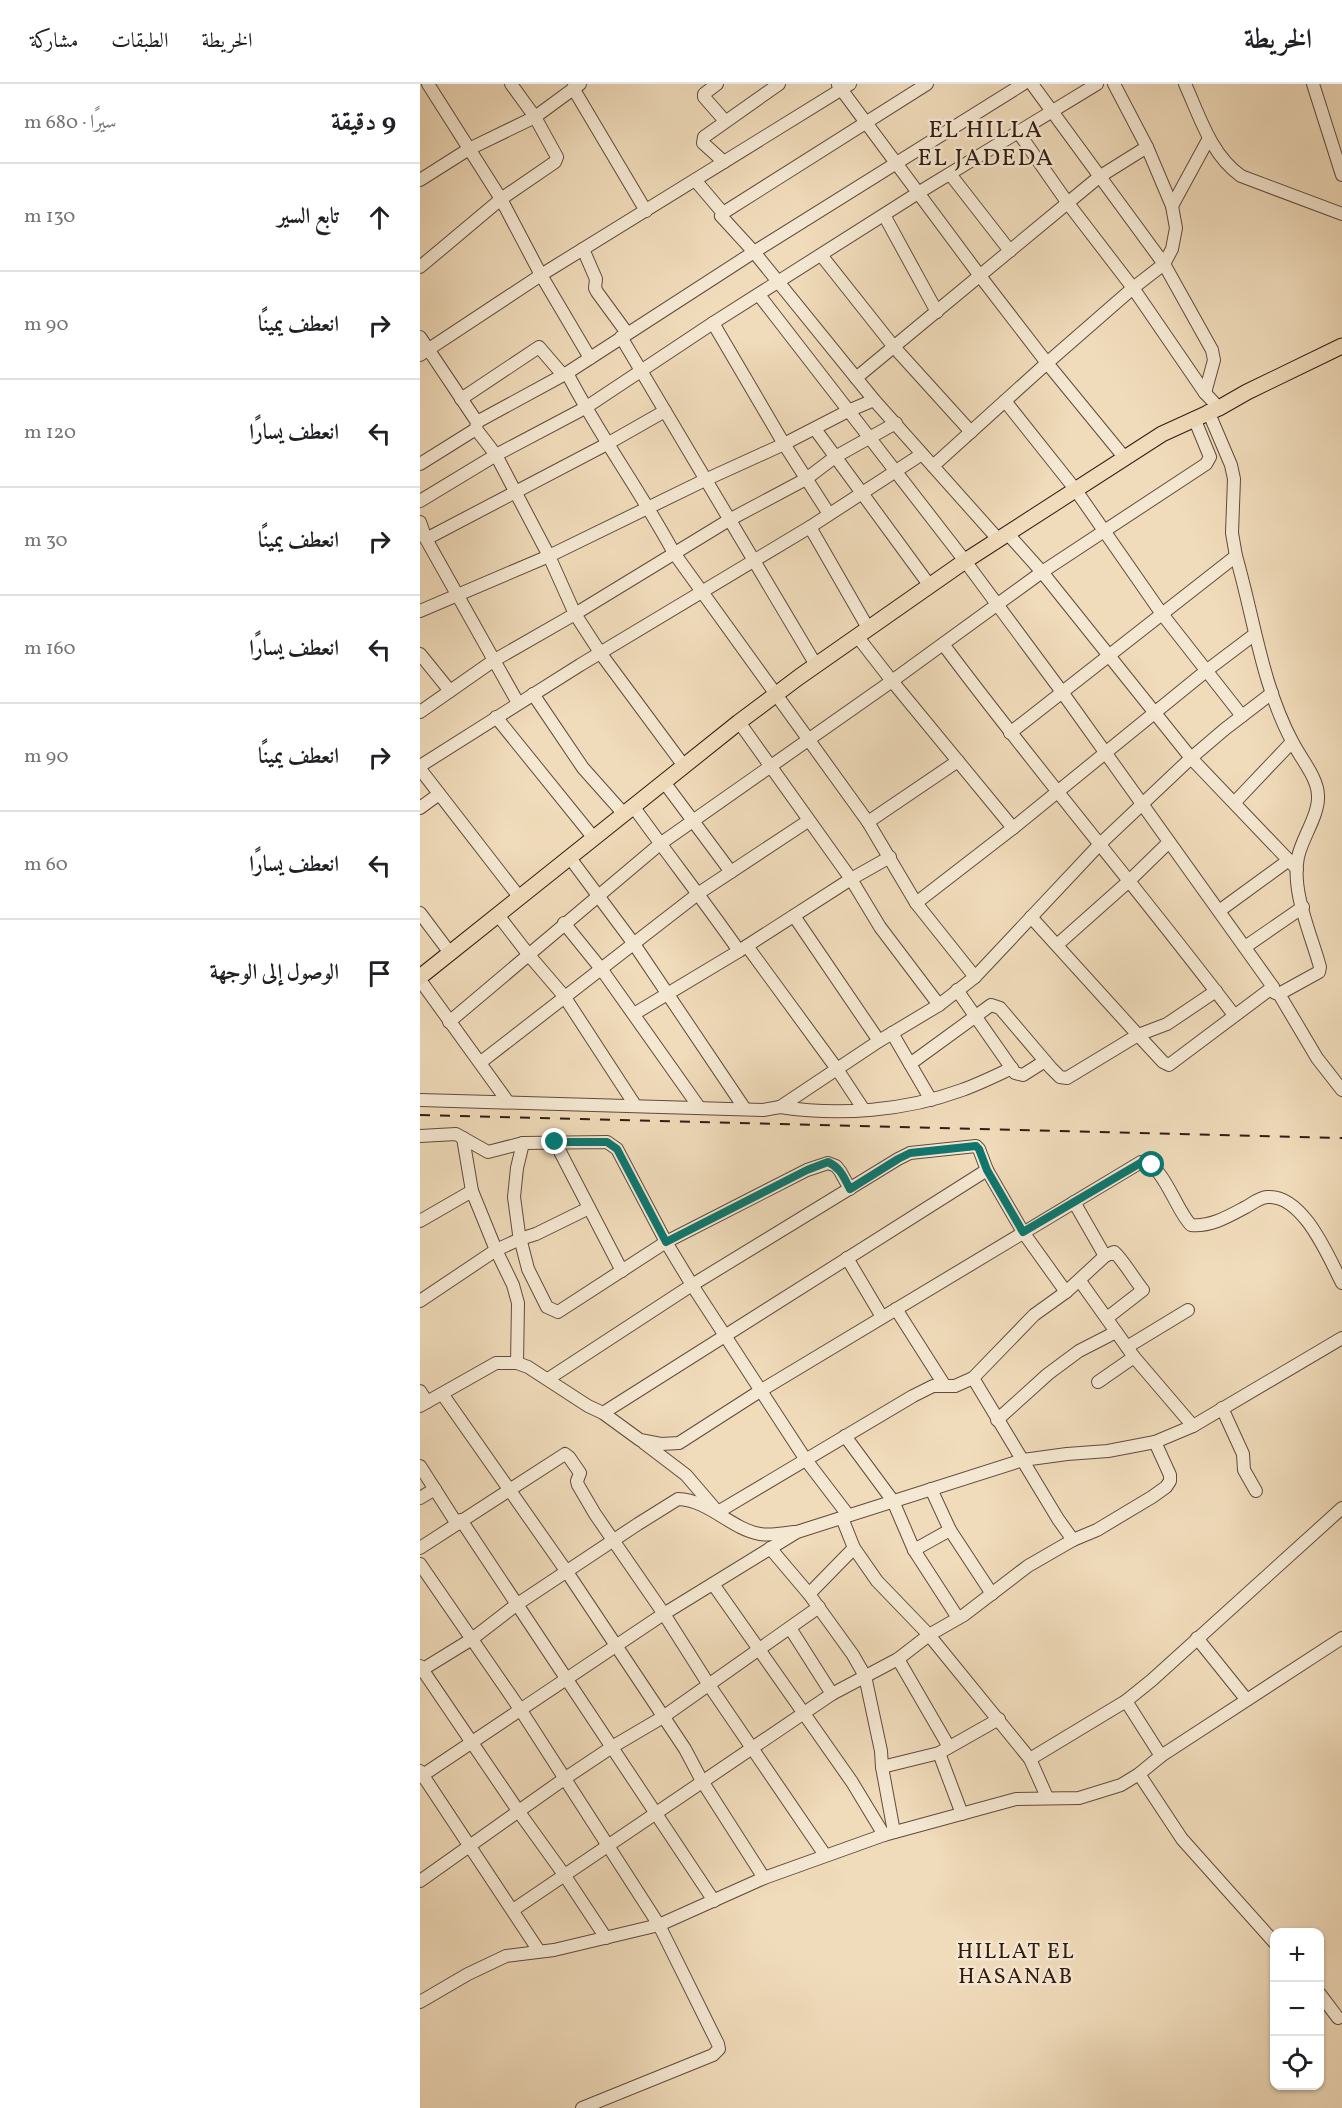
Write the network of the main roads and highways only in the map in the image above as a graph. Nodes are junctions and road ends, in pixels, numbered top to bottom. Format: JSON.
{"nodes":[{"id":1,"x":1342,"y":346,"type":"edge"},
{"id":2,"x":420,"y":978,"type":"edge"}],
"edges":[{"from":1,"to":2,"type":"main road"}]}
